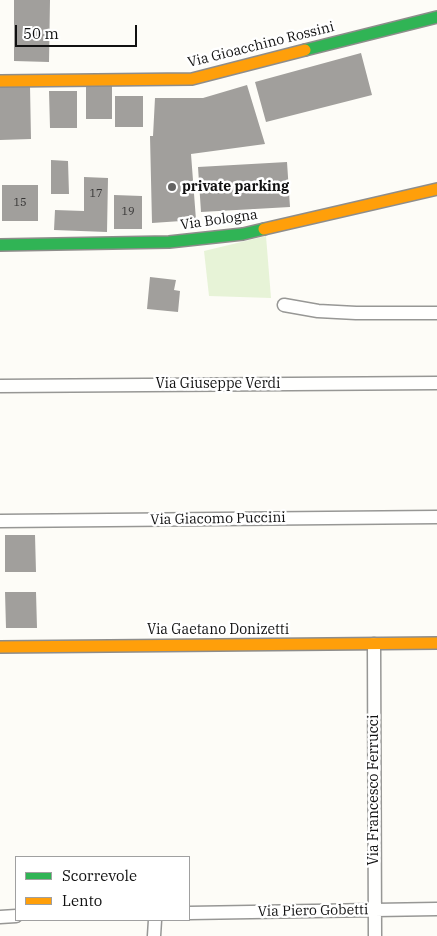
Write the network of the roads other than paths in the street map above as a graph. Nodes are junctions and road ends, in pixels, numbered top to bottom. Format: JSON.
{"nodes":[{"id":1,"x":437,"y":17,"type":"edge"},
{"id":2,"x":0,"y":81,"type":"edge"},
{"id":3,"x":437,"y":189,"type":"edge"},
{"id":4,"x":0,"y":245,"type":"edge"},
{"id":5,"x":284,"y":305,"type":"dead end"},
{"id":6,"x":437,"y":313,"type":"edge"},
{"id":7,"x":437,"y":383,"type":"edge"},
{"id":8,"x":0,"y":386,"type":"edge"},
{"id":9,"x":437,"y":517,"type":"edge"},
{"id":10,"x":0,"y":521,"type":"edge"},
{"id":11,"x":437,"y":643,"type":"edge"},
{"id":12,"x":374,"y":644,"type":"junction"},
{"id":13,"x":0,"y":647,"type":"edge"},
{"id":14,"x":375,"y":909,"type":"junction"},
{"id":15,"x":437,"y":909,"type":"edge"},
{"id":16,"x":190,"y":913,"type":"edge"},
{"id":17,"x":15,"y":916,"type":"edge"},
{"id":18,"x":0,"y":917,"type":"edge"},
{"id":19,"x":154,"y":921,"type":"edge"},
{"id":20,"x":154,"y":936,"type":"edge"},
{"id":21,"x":375,"y":936,"type":"edge"}],
"edges":[{"from":1,"to":2,"type":"street","name":"Via Gioacchino Rossini"},
{"from":3,"to":4,"type":"street","name":"Via Bologna"},
{"from":5,"to":6,"type":"street"},
{"from":7,"to":8,"type":"street","name":"Via Giuseppe Verdi"},
{"from":9,"to":10,"type":"street","name":"Via Giacomo Puccini"},
{"from":11,"to":12,"type":"street","name":"Via Gaetano Donizetti"},
{"from":12,"to":13,"type":"street","name":"Via Gaetano Donizetti"},
{"from":12,"to":14,"type":"street","name":"Via Francesco Ferrucci"},
{"from":14,"to":15,"type":"street","name":"Via Piero Gobetti"},
{"from":14,"to":16,"type":"street","name":"Via Piero Gobetti"},
{"from":14,"to":21,"type":"street","name":"Via Francesco Ferrucci"},
{"from":17,"to":18,"type":"street"},
{"from":19,"to":20,"type":"street"}]}
